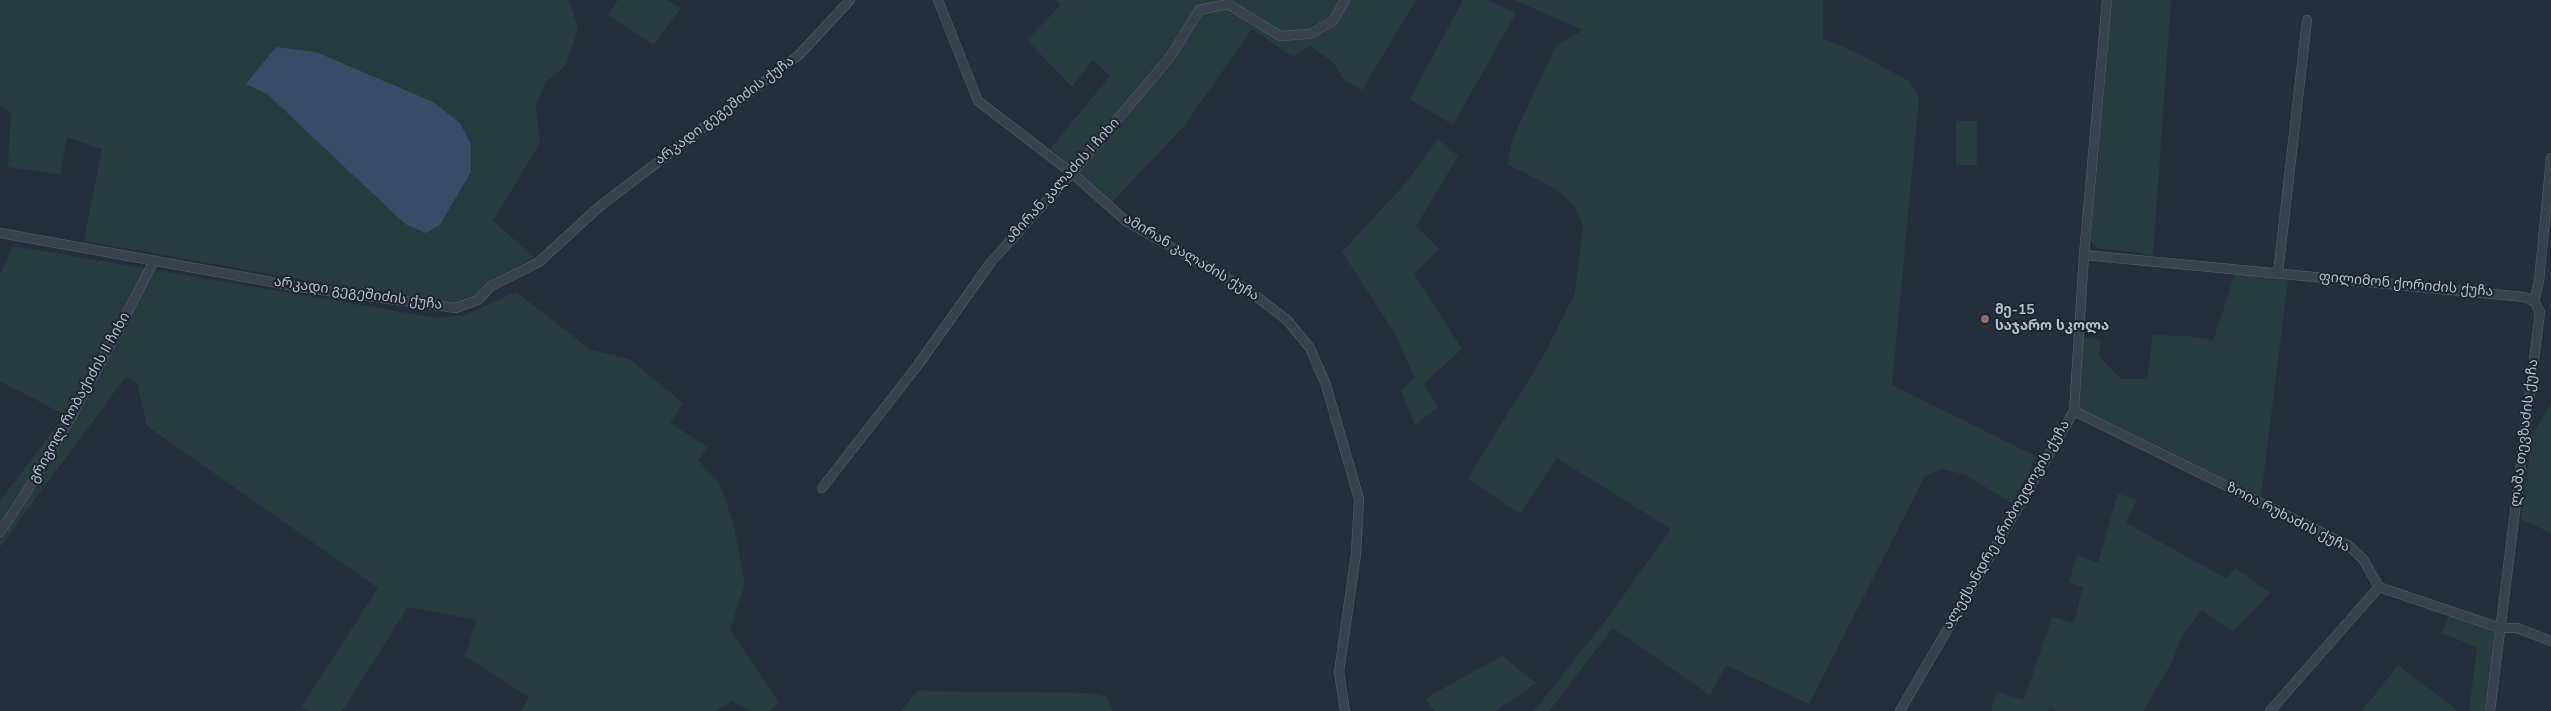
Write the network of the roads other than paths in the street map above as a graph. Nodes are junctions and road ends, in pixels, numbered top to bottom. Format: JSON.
{"nodes":[{"id":1,"x":850,"y":0,"type":"edge"},
{"id":2,"x":938,"y":0,"type":"edge"},
{"id":3,"x":1345,"y":0,"type":"edge"},
{"id":4,"x":2107,"y":0,"type":"edge"},
{"id":5,"x":2307,"y":20,"type":"dead end"},
{"id":6,"x":2551,"y":158,"type":"edge"},
{"id":7,"x":1072,"y":173,"type":"junction"},
{"id":8,"x":0,"y":232,"type":"edge"},
{"id":9,"x":2084,"y":255,"type":"junction"},
{"id":10,"x":154,"y":261,"type":"junction"},
{"id":11,"x":2278,"y":273,"type":"junction"},
{"id":12,"x":2534,"y":301,"type":"junction"},
{"id":13,"x":2074,"y":411,"type":"junction"},
{"id":14,"x":822,"y":488,"type":"dead end"},
{"id":15,"x":0,"y":532,"type":"edge"},
{"id":16,"x":2379,"y":587,"type":"junction"},
{"id":17,"x":2500,"y":628,"type":"junction"},
{"id":18,"x":2551,"y":641,"type":"edge"},
{"id":19,"x":1345,"y":711,"type":"edge"},
{"id":20,"x":1900,"y":711,"type":"edge"},
{"id":21,"x":2270,"y":711,"type":"edge"},
{"id":22,"x":2490,"y":711,"type":"edge"}],
"edges":[{"from":1,"to":10,"type":"street","name":"არკადი გეგეშიძის ქუჩა"},
{"from":2,"to":7,"type":"street","name":"ამირან კალაძის ქუჩა"},
{"from":3,"to":7,"type":"street","name":"ამირან კალაძის I ჩიხი"},
{"from":4,"to":9,"type":"street","name":"ალექსანდრე გრიბოედოვის ქუჩა"},
{"from":5,"to":11,"type":"street"},
{"from":6,"to":12,"type":"street","name":"ლაშა თევზაძის ქუჩა"},
{"from":7,"to":14,"type":"street","name":"ამირან კალაძის I ჩიხი"},
{"from":7,"to":19,"type":"street","name":"ამირან კალაძის ქუჩა"},
{"from":8,"to":10,"type":"street","name":"არკადი გეგეშიძის ქუჩა"},
{"from":9,"to":11,"type":"street","name":"ფილიმონ ქორიძის ქუჩა"},
{"from":9,"to":13,"type":"street","name":"ალექსანდრე გრიბოედოვის ქუჩა"},
{"from":10,"to":15,"type":"street","name":"გრიგოლ რობაქიძის II ჩიხი"},
{"from":11,"to":12,"type":"street","name":"ფილიმონ ქორიძის ქუჩა"},
{"from":12,"to":17,"type":"street","name":"ლაშა თევზაძის ქუჩა"},
{"from":13,"to":16,"type":"street","name":"ზოია რუხაძის ქუჩა"},
{"from":13,"to":20,"type":"street","name":"ალექსანდრე გრიბოედოვის ქუჩა"},
{"from":16,"to":17,"type":"street"},
{"from":16,"to":21,"type":"street"},
{"from":17,"to":18,"type":"street"},
{"from":17,"to":22,"type":"street","name":"ლაშა თევზაძის ქუჩა"}]}
